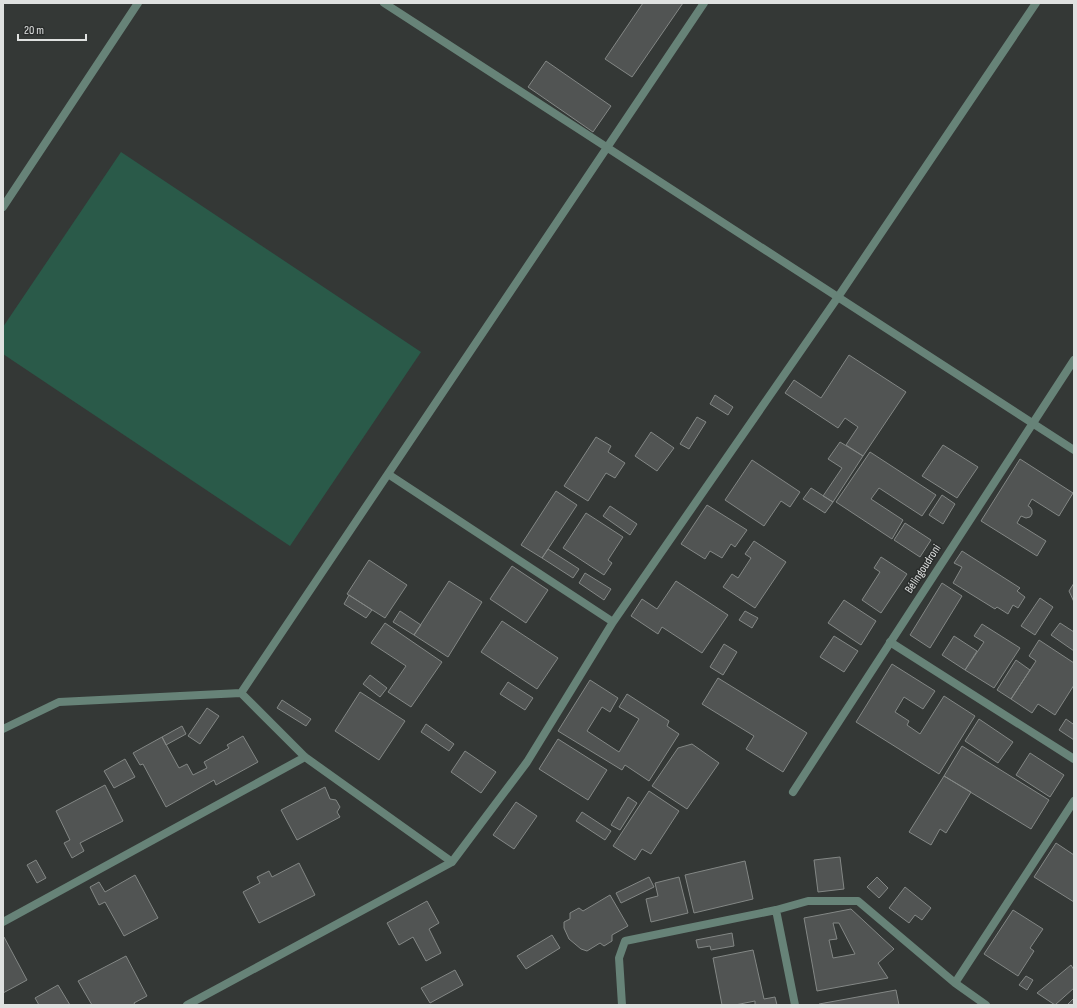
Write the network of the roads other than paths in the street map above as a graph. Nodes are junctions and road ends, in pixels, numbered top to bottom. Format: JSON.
{"nodes":[{"id":1,"x":138,"y":3,"type":"edge"},
{"id":2,"x":384,"y":3,"type":"edge"},
{"id":3,"x":704,"y":3,"type":"edge"},
{"id":4,"x":1036,"y":3,"type":"edge"},
{"id":5,"x":607,"y":148,"type":"junction"},
{"id":6,"x":3,"y":207,"type":"edge"},
{"id":7,"x":838,"y":297,"type":"junction"},
{"id":8,"x":1074,"y":360,"type":"edge"},
{"id":9,"x":1033,"y":423,"type":"junction"},
{"id":10,"x":1074,"y":450,"type":"edge"},
{"id":11,"x":388,"y":474,"type":"junction"},
{"id":12,"x":613,"y":622,"type":"junction"},
{"id":13,"x":890,"y":642,"type":"junction"},
{"id":14,"x":241,"y":693,"type":"junction"},
{"id":15,"x":3,"y":729,"type":"edge"},
{"id":16,"x":305,"y":757,"type":"junction"},
{"id":17,"x":1074,"y":759,"type":"edge"},
{"id":18,"x":793,"y":792,"type":"dead end"},
{"id":19,"x":1074,"y":801,"type":"edge"},
{"id":20,"x":452,"y":862,"type":"junction"},
{"id":21,"x":776,"y":910,"type":"junction"},
{"id":22,"x":3,"y":922,"type":"edge"},
{"id":23,"x":955,"y":983,"type":"junction"},
{"id":24,"x":187,"y":1005,"type":"edge"},
{"id":25,"x":622,"y":1005,"type":"edge"},
{"id":26,"x":795,"y":1005,"type":"edge"},
{"id":27,"x":986,"y":1005,"type":"edge"}],
"edges":[{"from":1,"to":6,"type":"street"},
{"from":2,"to":5,"type":"street"},
{"from":3,"to":5,"type":"street"},
{"from":4,"to":7,"type":"street"},
{"from":5,"to":7,"type":"street"},
{"from":5,"to":11,"type":"street"},
{"from":7,"to":9,"type":"street"},
{"from":7,"to":12,"type":"street"},
{"from":8,"to":9,"type":"street","name":"Bélingoudroni"},
{"from":9,"to":10,"type":"street"},
{"from":9,"to":13,"type":"street","name":"Bélingoudroni"},
{"from":11,"to":12,"type":"street"},
{"from":11,"to":14,"type":"street"},
{"from":12,"to":20,"type":"street"},
{"from":13,"to":17,"type":"street"},
{"from":13,"to":18,"type":"street","name":"Bélingoudroni"},
{"from":14,"to":15,"type":"street"},
{"from":14,"to":16,"type":"street"},
{"from":16,"to":20,"type":"street"},
{"from":16,"to":22,"type":"street"},
{"from":19,"to":23,"type":"street"},
{"from":20,"to":24,"type":"street"},
{"from":21,"to":23,"type":"street"},
{"from":21,"to":25,"type":"street"},
{"from":21,"to":26,"type":"street"},
{"from":23,"to":27,"type":"street"}]}
